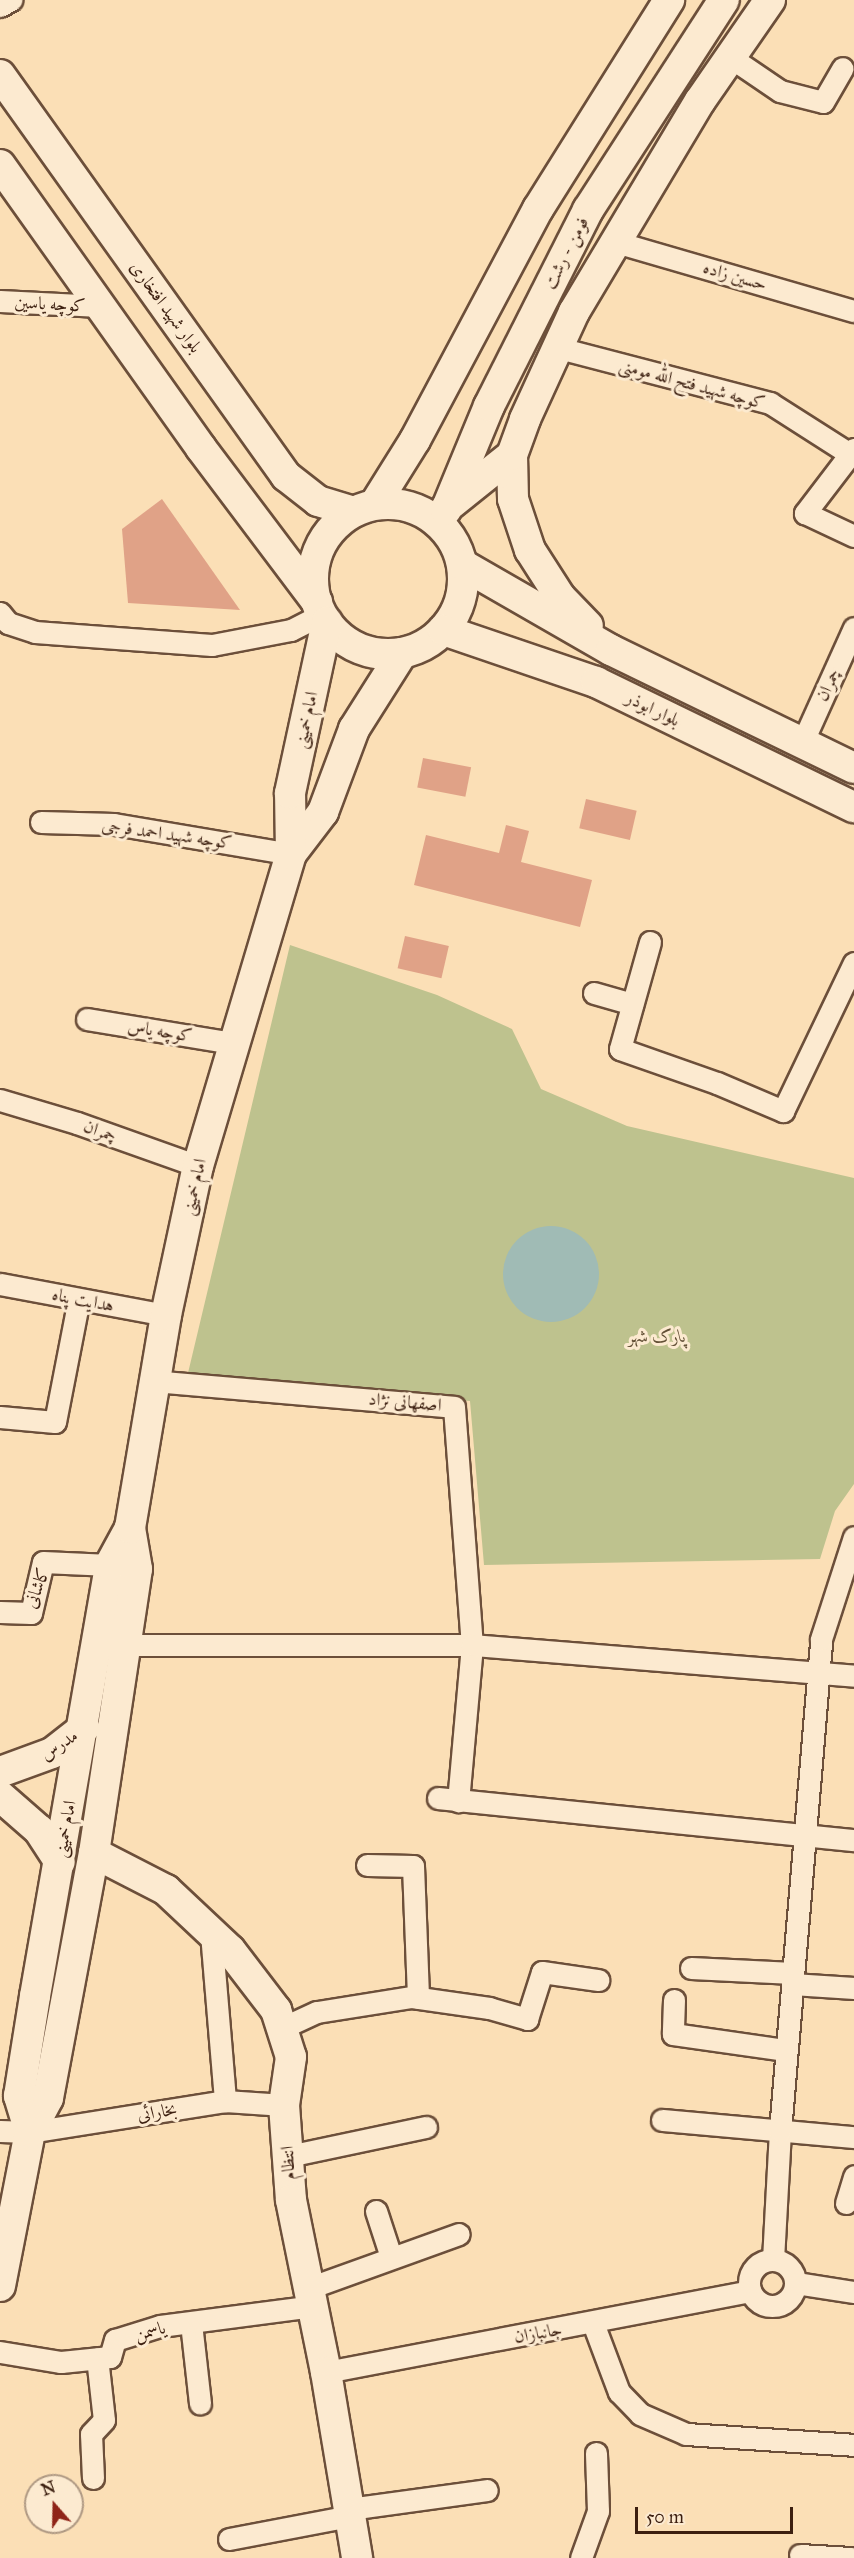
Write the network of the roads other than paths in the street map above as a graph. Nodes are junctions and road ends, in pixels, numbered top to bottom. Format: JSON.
{"nodes":[{"id":1,"x":11,"y":0,"type":"edge"},
{"id":2,"x":669,"y":0,"type":"edge"},
{"id":3,"x":724,"y":0,"type":"edge"},
{"id":4,"x":770,"y":0,"type":"edge"},
{"id":5,"x":0,"y":6,"type":"edge"},
{"id":6,"x":730,"y":57,"type":"junction"},
{"id":7,"x":843,"y":68,"type":"dead end"},
{"id":8,"x":0,"y":75,"type":"edge"},
{"id":9,"x":0,"y":165,"type":"edge"},
{"id":10,"x":616,"y":242,"type":"junction"},
{"id":11,"x":0,"y":301,"type":"edge"},
{"id":12,"x":100,"y":306,"type":"junction"},
{"id":13,"x":854,"y":311,"type":"edge"},
{"id":14,"x":559,"y":348,"type":"junction"},
{"id":15,"x":852,"y":451,"type":"edge"},
{"id":16,"x":512,"y":455,"type":"junction"},
{"id":17,"x":364,"y":508,"type":"junction"},
{"id":18,"x":444,"y":515,"type":"junction"},
{"id":19,"x":854,"y":536,"type":"edge"},
{"id":20,"x":463,"y":565,"type":"junction"},
{"id":21,"x":0,"y":613,"type":"edge"},
{"id":22,"x":322,"y":613,"type":"junction"},
{"id":23,"x":854,"y":628,"type":"edge"},
{"id":24,"x":443,"y":630,"type":"junction"},
{"id":25,"x":611,"y":650,"type":"junction"},
{"id":26,"x":402,"y":653,"type":"junction"},
{"id":27,"x":802,"y":743,"type":"junction"},
{"id":28,"x":854,"y":768,"type":"edge"},
{"id":29,"x":854,"y":807,"type":"edge"},
{"id":30,"x":42,"y":822,"type":"dead end"},
{"id":31,"x":291,"y":854,"type":"junction"},
{"id":32,"x":650,"y":942,"type":"dead end"},
{"id":33,"x":854,"y":963,"type":"edge"},
{"id":34,"x":594,"y":993,"type":"dead end"},
{"id":35,"x":632,"y":1004,"type":"junction"},
{"id":36,"x":87,"y":1019,"type":"dead end"},
{"id":37,"x":232,"y":1043,"type":"junction"},
{"id":38,"x":0,"y":1100,"type":"edge"},
{"id":39,"x":198,"y":1166,"type":"junction"},
{"id":40,"x":0,"y":1284,"type":"edge"},
{"id":41,"x":79,"y":1299,"type":"junction"},
{"id":42,"x":166,"y":1315,"type":"junction"},
{"id":43,"x":153,"y":1381,"type":"junction"},
{"id":44,"x":0,"y":1417,"type":"edge"},
{"id":45,"x":130,"y":1528,"type":"junction"},
{"id":46,"x":854,"y":1537,"type":"edge"},
{"id":47,"x":110,"y":1564,"type":"junction"},
{"id":48,"x":0,"y":1612,"type":"edge"},
{"id":49,"x":127,"y":1645,"type":"junction"},
{"id":50,"x":472,"y":1645,"type":"junction"},
{"id":51,"x":818,"y":1672,"type":"junction"},
{"id":52,"x":854,"y":1676,"type":"edge"},
{"id":53,"x":84,"y":1728,"type":"junction"},
{"id":54,"x":0,"y":1772,"type":"edge"},
{"id":55,"x":0,"y":1796,"type":"edge"},
{"id":56,"x":804,"y":1837,"type":"junction"},
{"id":57,"x":854,"y":1840,"type":"edge"},
{"id":58,"x":94,"y":1853,"type":"junction"},
{"id":59,"x":60,"y":1862,"type":"junction"},
{"id":60,"x":367,"y":1865,"type":"dead end"},
{"id":61,"x":211,"y":1933,"type":"junction"},
{"id":62,"x":691,"y":1968,"type":"dead end"},
{"id":63,"x":792,"y":1979,"type":"junction"},
{"id":64,"x":598,"y":1980,"type":"dead end"},
{"id":65,"x":854,"y":1988,"type":"edge"},
{"id":66,"x":418,"y":1998,"type":"junction"},
{"id":67,"x":674,"y":2000,"type":"dead end"},
{"id":68,"x":282,"y":2028,"type":"junction"},
{"id":69,"x":786,"y":2050,"type":"junction"},
{"id":70,"x":225,"y":2101,"type":"junction"},
{"id":71,"x":284,"y":2105,"type":"junction"},
{"id":72,"x":662,"y":2120,"type":"dead end"},
{"id":73,"x":426,"y":2127,"type":"dead end"},
{"id":74,"x":0,"y":2131,"type":"edge"},
{"id":75,"x":780,"y":2131,"type":"junction"},
{"id":76,"x":30,"y":2132,"type":"junction"},
{"id":77,"x":854,"y":2137,"type":"edge"},
{"id":78,"x":288,"y":2156,"type":"junction"},
{"id":79,"x":854,"y":2176,"type":"edge"},
{"id":80,"x":846,"y":2203,"type":"dead end"},
{"id":81,"x":376,"y":2211,"type":"dead end"},
{"id":82,"x":459,"y":2234,"type":"dead end"},
{"id":83,"x":391,"y":2257,"type":"junction"},
{"id":84,"x":773,"y":2260,"type":"junction"},
{"id":85,"x":796,"y":2283,"type":"junction"},
{"id":86,"x":0,"y":2286,"type":"edge"},
{"id":87,"x":750,"y":2292,"type":"junction"},
{"id":88,"x":854,"y":2292,"type":"edge"},
{"id":89,"x":311,"y":2297,"type":"junction"},
{"id":90,"x":190,"y":2323,"type":"junction"},
{"id":91,"x":593,"y":2323,"type":"junction"},
{"id":92,"x":0,"y":2352,"type":"edge"},
{"id":93,"x":97,"y":2358,"type":"junction"},
{"id":94,"x":326,"y":2372,"type":"junction"},
{"id":95,"x":200,"y":2403,"type":"dead end"},
{"id":96,"x":854,"y":2445,"type":"edge"},
{"id":97,"x":596,"y":2453,"type":"dead end"},
{"id":98,"x":93,"y":2478,"type":"dead end"},
{"id":99,"x":487,"y":2490,"type":"dead end"},
{"id":100,"x":350,"y":2513,"type":"junction"},
{"id":101,"x":229,"y":2539,"type":"dead end"},
{"id":102,"x":800,"y":2555,"type":"dead end"},
{"id":103,"x":357,"y":2558,"type":"edge"},
{"id":104,"x":581,"y":2558,"type":"edge"},
{"id":105,"x":851,"y":2558,"type":"edge"}],
"edges":[{"from":1,"to":5,"type":"street"},
{"from":2,"to":17,"type":"main road"},
{"from":3,"to":18,"type":"main road","name":"فومن - رشت"},
{"from":4,"to":6,"type":"main road"},
{"from":6,"to":7,"type":"street"},
{"from":6,"to":10,"type":"main road"},
{"from":8,"to":17,"type":"main road","name":"بلوار شهید افتخاری"},
{"from":9,"to":12,"type":"main road"},
{"from":10,"to":13,"type":"street","name":"حسین زاده"},
{"from":10,"to":14,"type":"main road"},
{"from":11,"to":12,"type":"street","name":"کوچه یاسین"},
{"from":12,"to":22,"type":"main road"},
{"from":14,"to":15,"type":"street","name":"کوچه شهید فتح الله مومنی"},
{"from":14,"to":16,"type":"main road"},
{"from":15,"to":19,"type":"street"},
{"from":16,"to":18,"type":"main road"},
{"from":16,"to":25,"type":"main road"},
{"from":17,"to":18,"type":"main road"},
{"from":17,"to":22,"type":"main road"},
{"from":18,"to":20,"type":"main road"},
{"from":20,"to":24,"type":"main road"},
{"from":20,"to":25,"type":"main road","name":"بلوار ابوذر"},
{"from":21,"to":22,"type":"street"},
{"from":22,"to":26,"type":"main road"},
{"from":22,"to":31,"type":"main road","name":"امام خمینی"},
{"from":23,"to":27,"type":"street","name":"چمران"},
{"from":24,"to":26,"type":"main road"},
{"from":24,"to":29,"type":"main road","name":"بلوار ابوذر"},
{"from":25,"to":27,"type":"main road","name":"بلوار ابوذر"},
{"from":26,"to":31,"type":"main road","name":"امام خمینی"},
{"from":27,"to":28,"type":"main road","name":"بلوار ابوذر"},
{"from":30,"to":31,"type":"street","name":"کوچه شهید احمد فرجی"},
{"from":31,"to":37,"type":"main road","name":"امام خمینی"},
{"from":32,"to":35,"type":"street"},
{"from":33,"to":35,"type":"street"},
{"from":34,"to":35,"type":"street"},
{"from":36,"to":37,"type":"street","name":"کوچه یاس"},
{"from":37,"to":39,"type":"main road","name":"امام خمینی"},
{"from":38,"to":39,"type":"street","name":"چمران"},
{"from":39,"to":42,"type":"main road","name":"امام خمینی"},
{"from":40,"to":41,"type":"street","name":"هدایت پناه"},
{"from":41,"to":42,"type":"street","name":"هدایت پناه"},
{"from":41,"to":44,"type":"street"},
{"from":42,"to":43,"type":"main road","name":"امام خمینی"},
{"from":43,"to":45,"type":"main road","name":"امام خمینی"},
{"from":43,"to":50,"type":"street","name":"اصفهانی نژاد"},
{"from":45,"to":47,"type":"main road","name":"امام خمینی"},
{"from":45,"to":49,"type":"main road","name":"امام خمینی"},
{"from":46,"to":51,"type":"street"},
{"from":47,"to":48,"type":"street","name":"کاشانی"},
{"from":47,"to":53,"type":"main road","name":"امام خمینی"},
{"from":49,"to":50,"type":"street"},
{"from":49,"to":58,"type":"main road","name":"امام خمینی"},
{"from":50,"to":51,"type":"street"},
{"from":50,"to":56,"type":"street"},
{"from":51,"to":52,"type":"street"},
{"from":51,"to":56,"type":"street"},
{"from":53,"to":54,"type":"main road","name":"مدرس"},
{"from":53,"to":59,"type":"main road","name":"امام خمینی"},
{"from":55,"to":59,"type":"main road"},
{"from":56,"to":57,"type":"street"},
{"from":56,"to":63,"type":"street"},
{"from":58,"to":61,"type":"main road","name":"انتظام"},
{"from":58,"to":76,"type":"main road","name":"امام خمینی"},
{"from":59,"to":76,"type":"main road","name":"امام خمینی"},
{"from":60,"to":66,"type":"street"},
{"from":61,"to":68,"type":"main road","name":"انتظام"},
{"from":61,"to":70,"type":"street"},
{"from":62,"to":63,"type":"street"},
{"from":63,"to":65,"type":"street"},
{"from":63,"to":69,"type":"street"},
{"from":64,"to":66,"type":"street"},
{"from":66,"to":68,"type":"street"},
{"from":67,"to":69,"type":"street"},
{"from":68,"to":71,"type":"main road","name":"انتظام"},
{"from":69,"to":75,"type":"street"},
{"from":70,"to":71,"type":"street","name":"بخارائی"},
{"from":70,"to":76,"type":"street","name":"بخارائی"},
{"from":71,"to":78,"type":"main road","name":"انتظام"},
{"from":72,"to":75,"type":"street"},
{"from":73,"to":78,"type":"street"},
{"from":74,"to":76,"type":"street","name":"بخارائی"},
{"from":75,"to":77,"type":"street"},
{"from":75,"to":84,"type":"street"},
{"from":76,"to":86,"type":"main road","name":"امام خمینی"},
{"from":78,"to":89,"type":"main road","name":"انتظام"},
{"from":79,"to":80,"type":"street"},
{"from":81,"to":83,"type":"street"},
{"from":82,"to":83,"type":"street","name":"یاسمن"},
{"from":83,"to":89,"type":"street","name":"یاسمن"},
{"from":84,"to":85,"type":"street"},
{"from":84,"to":87,"type":"street"},
{"from":85,"to":87,"type":"street"},
{"from":85,"to":88,"type":"street"},
{"from":87,"to":91,"type":"street","name":"جانبازان"},
{"from":89,"to":90,"type":"street","name":"یاسمن"},
{"from":89,"to":94,"type":"main road","name":"انتظام"},
{"from":90,"to":93,"type":"street","name":"یاسمن"},
{"from":90,"to":95,"type":"street"},
{"from":91,"to":94,"type":"street","name":"جانبازان"},
{"from":91,"to":96,"type":"street"},
{"from":92,"to":93,"type":"street"},
{"from":93,"to":98,"type":"street"},
{"from":94,"to":100,"type":"main road","name":"انتظام"},
{"from":97,"to":104,"type":"street"},
{"from":99,"to":100,"type":"street"},
{"from":100,"to":101,"type":"street"},
{"from":100,"to":103,"type":"main road","name":"انتظام"},
{"from":102,"to":105,"type":"street"}]}
